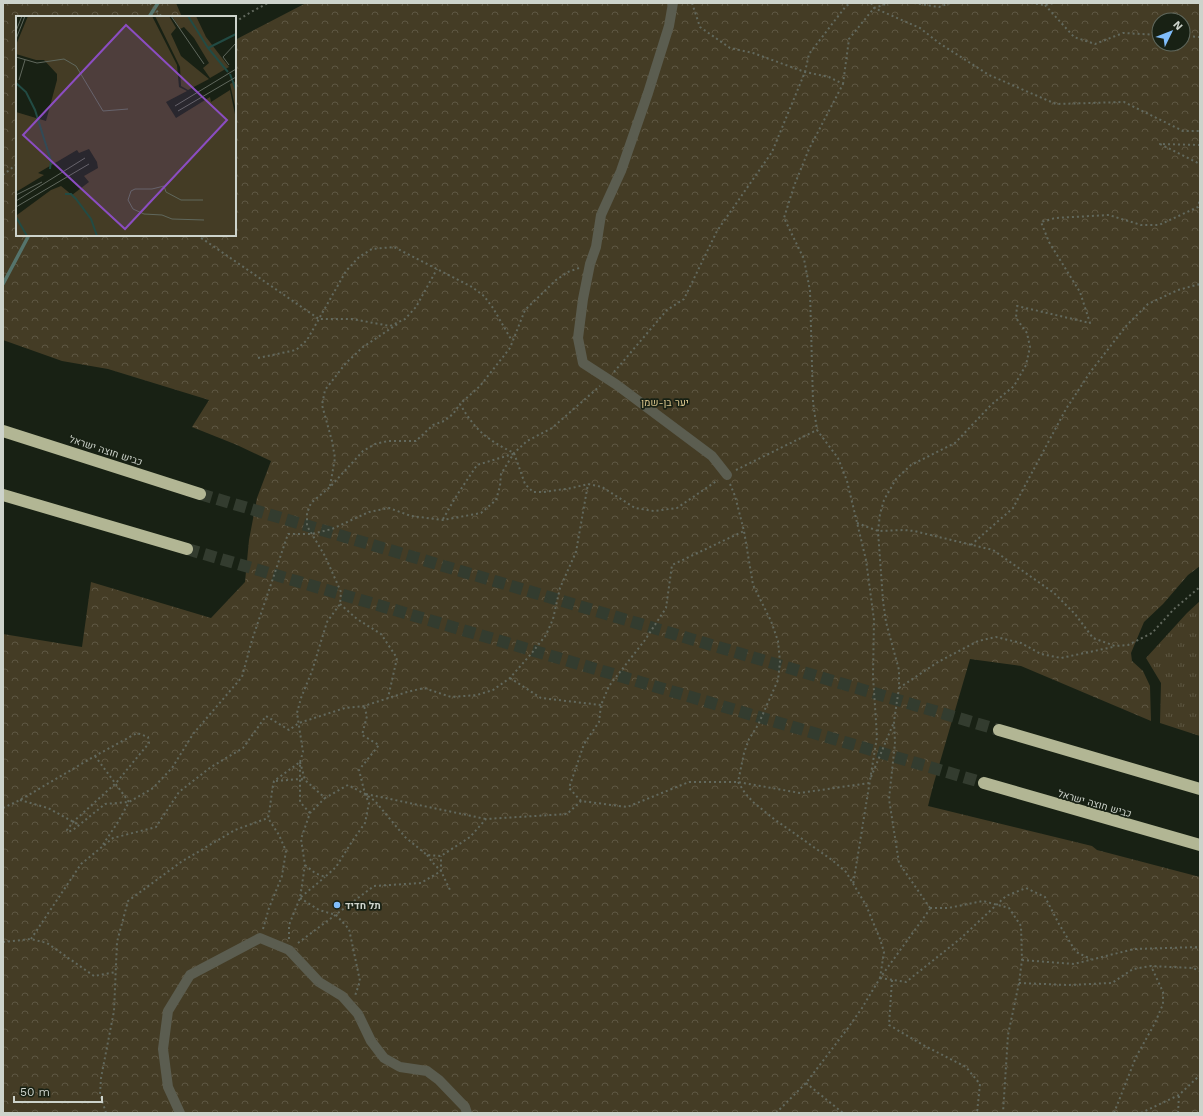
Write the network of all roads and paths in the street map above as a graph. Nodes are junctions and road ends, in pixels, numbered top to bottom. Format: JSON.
{"nodes":[{"id":1,"x":150,"y":3,"type":"edge"},
{"id":2,"x":268,"y":3,"type":"edge"},
{"id":3,"x":673,"y":3,"type":"edge"},
{"id":4,"x":692,"y":3,"type":"edge"},
{"id":5,"x":851,"y":3,"type":"edge"},
{"id":6,"x":871,"y":3,"type":"edge"},
{"id":7,"x":889,"y":3,"type":"edge"},
{"id":8,"x":914,"y":3,"type":"edge"},
{"id":9,"x":950,"y":3,"type":"edge"},
{"id":10,"x":1031,"y":3,"type":"edge"},
{"id":11,"x":1054,"y":3,"type":"edge"},
{"id":12,"x":1045,"y":5,"type":"junction"},
{"id":13,"x":874,"y":8,"type":"junction"},
{"id":14,"x":161,"y":16,"type":"edge"},
{"id":15,"x":236,"y":21,"type":"edge"},
{"id":16,"x":1151,"y":35,"type":"edge"},
{"id":17,"x":805,"y":72,"type":"junction"},
{"id":18,"x":843,"y":84,"type":"junction"},
{"id":19,"x":1200,"y":131,"type":"edge"},
{"id":20,"x":1200,"y":145,"type":"edge"},
{"id":21,"x":1200,"y":164,"type":"edge"},
{"id":22,"x":16,"y":165,"type":"edge"},
{"id":23,"x":3,"y":176,"type":"edge"},
{"id":24,"x":1200,"y":199,"type":"edge"},
{"id":25,"x":198,"y":236,"type":"edge"},
{"id":26,"x":590,"y":264,"type":"junction"},
{"id":27,"x":436,"y":269,"type":"junction"},
{"id":28,"x":1200,"y":284,"type":"edge"},
{"id":29,"x":405,"y":318,"type":"junction"},
{"id":30,"x":319,"y":319,"type":"junction"},
{"id":31,"x":512,"y":341,"type":"junction"},
{"id":32,"x":258,"y":358,"type":"dead end"},
{"id":33,"x":608,"y":379,"type":"junction"},
{"id":34,"x":460,"y":404,"type":"junction"},
{"id":35,"x":3,"y":430,"type":"edge"},
{"id":36,"x":817,"y":430,"type":"junction"},
{"id":37,"x":514,"y":453,"type":"junction"},
{"id":38,"x":727,"y":475,"type":"junction"},
{"id":39,"x":588,"y":484,"type":"junction"},
{"id":40,"x":330,"y":487,"type":"junction"},
{"id":41,"x":200,"y":494,"type":"tunnel mouth"},
{"id":42,"x":3,"y":495,"type":"edge"},
{"id":43,"x":443,"y":520,"type":"junction"},
{"id":44,"x":857,"y":523,"type":"junction"},
{"id":45,"x":744,"y":530,"type":"junction"},
{"id":46,"x":878,"y":531,"type":"junction"},
{"id":47,"x":312,"y":534,"type":"junction"},
{"id":48,"x":972,"y":545,"type":"junction"},
{"id":49,"x":187,"y":549,"type":"tunnel mouth"},
{"id":50,"x":1200,"y":587,"type":"edge"},
{"id":51,"x":340,"y":604,"type":"junction"},
{"id":52,"x":1114,"y":646,"type":"junction"},
{"id":53,"x":510,"y":678,"type":"junction"},
{"id":54,"x":899,"y":688,"type":"junction"},
{"id":55,"x":388,"y":698,"type":"junction"},
{"id":56,"x":601,"y":705,"type":"junction"},
{"id":57,"x":364,"y":706,"type":"junction"},
{"id":58,"x":894,"y":721,"type":"junction"},
{"id":59,"x":299,"y":723,"type":"junction"},
{"id":60,"x":999,"y":730,"type":"tunnel mouth"},
{"id":61,"x":95,"y":756,"type":"junction"},
{"id":62,"x":300,"y":762,"type":"junction"},
{"id":63,"x":300,"y":779,"type":"junction"},
{"id":64,"x":305,"y":780,"type":"junction"},
{"id":65,"x":274,"y":781,"type":"junction"},
{"id":66,"x":738,"y":782,"type":"junction"},
{"id":67,"x":116,"y":783,"type":"junction"},
{"id":68,"x":869,"y":783,"type":"junction"},
{"id":69,"x":984,"y":783,"type":"tunnel mouth"},
{"id":70,"x":1200,"y":789,"type":"edge"},
{"id":71,"x":365,"y":794,"type":"junction"},
{"id":72,"x":325,"y":798,"type":"junction"},
{"id":73,"x":20,"y":800,"type":"junction"},
{"id":74,"x":581,"y":801,"type":"junction"},
{"id":75,"x":130,"y":802,"type":"junction"},
{"id":76,"x":3,"y":808,"type":"edge"},
{"id":77,"x":310,"y":813,"type":"junction"},
{"id":78,"x":268,"y":818,"type":"junction"},
{"id":79,"x":486,"y":819,"type":"junction"},
{"id":80,"x":73,"y":822,"type":"junction"},
{"id":81,"x":79,"y":825,"type":"junction"},
{"id":82,"x":1200,"y":845,"type":"edge"},
{"id":83,"x":100,"y":849,"type":"junction"},
{"id":84,"x":427,"y":855,"type":"junction"},
{"id":85,"x":441,"y":856,"type":"junction"},
{"id":86,"x":305,"y":865,"type":"junction"},
{"id":87,"x":441,"y":871,"type":"junction"},
{"id":88,"x":325,"y":877,"type":"junction"},
{"id":89,"x":853,"y":885,"type":"junction"},
{"id":90,"x":450,"y":890,"type":"dead end"},
{"id":91,"x":300,"y":898,"type":"junction"},
{"id":92,"x":996,"y":905,"type":"junction"},
{"id":93,"x":930,"y":908,"type":"junction"},
{"id":94,"x":336,"y":914,"type":"junction"},
{"id":95,"x":260,"y":938,"type":"junction"},
{"id":96,"x":31,"y":939,"type":"junction"},
{"id":97,"x":3,"y":942,"type":"edge"},
{"id":98,"x":1200,"y":947,"type":"edge"},
{"id":99,"x":289,"y":950,"type":"junction"},
{"id":100,"x":1091,"y":959,"type":"junction"},
{"id":101,"x":1022,"y":960,"type":"junction"},
{"id":102,"x":1151,"y":966,"type":"junction"},
{"id":103,"x":1200,"y":971,"type":"edge"},
{"id":104,"x":116,"y":972,"type":"junction"},
{"id":105,"x":880,"y":978,"type":"junction"},
{"id":106,"x":892,"y":980,"type":"junction"},
{"id":107,"x":1019,"y":983,"type":"junction"},
{"id":108,"x":352,"y":1007,"type":"junction"},
{"id":109,"x":1200,"y":1075,"type":"edge"},
{"id":110,"x":806,"y":1083,"type":"junction"},
{"id":111,"x":1179,"y":1095,"type":"junction"},
{"id":112,"x":106,"y":1113,"type":"edge"},
{"id":113,"x":180,"y":1113,"type":"edge"},
{"id":114,"x":467,"y":1113,"type":"edge"},
{"id":115,"x":776,"y":1113,"type":"edge"},
{"id":116,"x":843,"y":1113,"type":"edge"},
{"id":117,"x":977,"y":1113,"type":"edge"},
{"id":118,"x":1003,"y":1113,"type":"edge"},
{"id":119,"x":1114,"y":1113,"type":"edge"},
{"id":120,"x":1141,"y":1113,"type":"edge"},
{"id":121,"x":1178,"y":1113,"type":"edge"}],
"edges":[{"from":1,"to":14,"type":"path"},
{"from":2,"to":15,"type":"path"},
{"from":3,"to":26,"type":"street"},
{"from":4,"to":17,"type":"path"},
{"from":5,"to":17,"type":"path"},
{"from":6,"to":13,"type":"path"},
{"from":7,"to":13,"type":"path"},
{"from":8,"to":9,"type":"path"},
{"from":10,"to":12,"type":"path"},
{"from":11,"to":12,"type":"path"},
{"from":12,"to":16,"type":"path"},
{"from":13,"to":18,"type":"path"},
{"from":13,"to":19,"type":"path"},
{"from":17,"to":18,"type":"path"},
{"from":17,"to":33,"type":"path"},
{"from":18,"to":36,"type":"path"},
{"from":20,"to":21,"type":"path"},
{"from":22,"to":23,"type":"path"},
{"from":24,"to":46,"type":"path"},
{"from":25,"to":30,"type":"path"},
{"from":26,"to":31,"type":"path"},
{"from":26,"to":33,"type":"street"},
{"from":27,"to":29,"type":"path"},
{"from":27,"to":30,"type":"path"},
{"from":27,"to":31,"type":"path"},
{"from":28,"to":48,"type":"path"},
{"from":29,"to":30,"type":"path"},
{"from":29,"to":40,"type":"path"},
{"from":30,"to":32,"type":"path"},
{"from":31,"to":34,"type":"path"},
{"from":33,"to":37,"type":"path"},
{"from":33,"to":38,"type":"street"},
{"from":34,"to":37,"type":"path"},
{"from":34,"to":40,"type":"path"},
{"from":35,"to":41,"type":"highway","name":"כביש חוצה ישראל"},
{"from":36,"to":38,"type":"path"},
{"from":36,"to":44,"type":"path"},
{"from":37,"to":39,"type":"path"},
{"from":37,"to":43,"type":"path"},
{"from":37,"to":43,"type":"path"},
{"from":38,"to":39,"type":"path"},
{"from":38,"to":45,"type":"path"},
{"from":39,"to":53,"type":"path"},
{"from":40,"to":47,"type":"path"},
{"from":42,"to":49,"type":"highway"},
{"from":43,"to":47,"type":"path"},
{"from":44,"to":46,"type":"path"},
{"from":44,"to":68,"type":"path"},
{"from":45,"to":56,"type":"path"},
{"from":45,"to":66,"type":"path"},
{"from":46,"to":48,"type":"path"},
{"from":46,"to":54,"type":"path"},
{"from":47,"to":51,"type":"path"},
{"from":47,"to":75,"type":"path"},
{"from":48,"to":52,"type":"path"},
{"from":50,"to":52,"type":"path"},
{"from":51,"to":55,"type":"path"},
{"from":51,"to":59,"type":"path"},
{"from":52,"to":54,"type":"path"},
{"from":53,"to":55,"type":"path"},
{"from":53,"to":56,"type":"path"},
{"from":54,"to":58,"type":"path"},
{"from":55,"to":57,"type":"path"},
{"from":56,"to":74,"type":"path"},
{"from":57,"to":59,"type":"path"},
{"from":57,"to":71,"type":"path"},
{"from":58,"to":68,"type":"path"},
{"from":58,"to":93,"type":"path"},
{"from":59,"to":62,"type":"path"},
{"from":59,"to":83,"type":"path"},
{"from":60,"to":70,"type":"highway"},
{"from":61,"to":67,"type":"path"},
{"from":61,"to":67,"type":"path"},
{"from":61,"to":73,"type":"path"},
{"from":62,"to":63,"type":"path"},
{"from":62,"to":64,"type":"path"},
{"from":62,"to":65,"type":"path"},
{"from":63,"to":64,"type":"path"},
{"from":63,"to":65,"type":"path"},
{"from":63,"to":77,"type":"path"},
{"from":64,"to":72,"type":"path"},
{"from":65,"to":78,"type":"path"},
{"from":66,"to":68,"type":"path"},
{"from":66,"to":74,"type":"path"},
{"from":66,"to":89,"type":"path"},
{"from":67,"to":75,"type":"path"},
{"from":67,"to":80,"type":"path"},
{"from":68,"to":89,"type":"path"},
{"from":69,"to":82,"type":"highway","name":"כביש חוצה ישראל"},
{"from":71,"to":72,"type":"path"},
{"from":71,"to":79,"type":"path"},
{"from":71,"to":84,"type":"path"},
{"from":71,"to":88,"type":"path"},
{"from":72,"to":77,"type":"path"},
{"from":73,"to":76,"type":"path"},
{"from":73,"to":80,"type":"path"},
{"from":74,"to":79,"type":"path"},
{"from":75,"to":81,"type":"path"},
{"from":75,"to":83,"type":"path"},
{"from":77,"to":86,"type":"path"},
{"from":78,"to":95,"type":"path"},
{"from":78,"to":104,"type":"path"},
{"from":79,"to":85,"type":"path"},
{"from":80,"to":81,"type":"path"},
{"from":80,"to":81,"type":"path"},
{"from":83,"to":96,"type":"path"},
{"from":84,"to":85,"type":"path"},
{"from":84,"to":87,"type":"path"},
{"from":85,"to":87,"type":"path"},
{"from":86,"to":88,"type":"path"},
{"from":86,"to":91,"type":"path"},
{"from":87,"to":90,"type":"path"},
{"from":87,"to":94,"type":"path"},
{"from":88,"to":91,"type":"path"},
{"from":89,"to":105,"type":"path"},
{"from":91,"to":94,"type":"path"},
{"from":91,"to":99,"type":"path"},
{"from":92,"to":93,"type":"path"},
{"from":92,"to":100,"type":"path"},
{"from":92,"to":101,"type":"path"},
{"from":92,"to":106,"type":"path"},
{"from":93,"to":105,"type":"path"},
{"from":94,"to":99,"type":"path"},
{"from":94,"to":108,"type":"path"},
{"from":95,"to":99,"type":"street"},
{"from":95,"to":113,"type":"street"},
{"from":96,"to":97,"type":"path"},
{"from":96,"to":104,"type":"path"},
{"from":98,"to":100,"type":"path"},
{"from":99,"to":108,"type":"street"},
{"from":100,"to":101,"type":"path"},
{"from":101,"to":107,"type":"path"},
{"from":102,"to":103,"type":"path"},
{"from":102,"to":107,"type":"path"},
{"from":102,"to":119,"type":"path"},
{"from":104,"to":112,"type":"path"},
{"from":105,"to":106,"type":"path"},
{"from":105,"to":110,"type":"path"},
{"from":106,"to":117,"type":"path"},
{"from":107,"to":118,"type":"path"},
{"from":108,"to":114,"type":"street"},
{"from":109,"to":111,"type":"path"},
{"from":110,"to":115,"type":"path"},
{"from":110,"to":116,"type":"path"},
{"from":111,"to":120,"type":"path"},
{"from":111,"to":121,"type":"path"}]}
